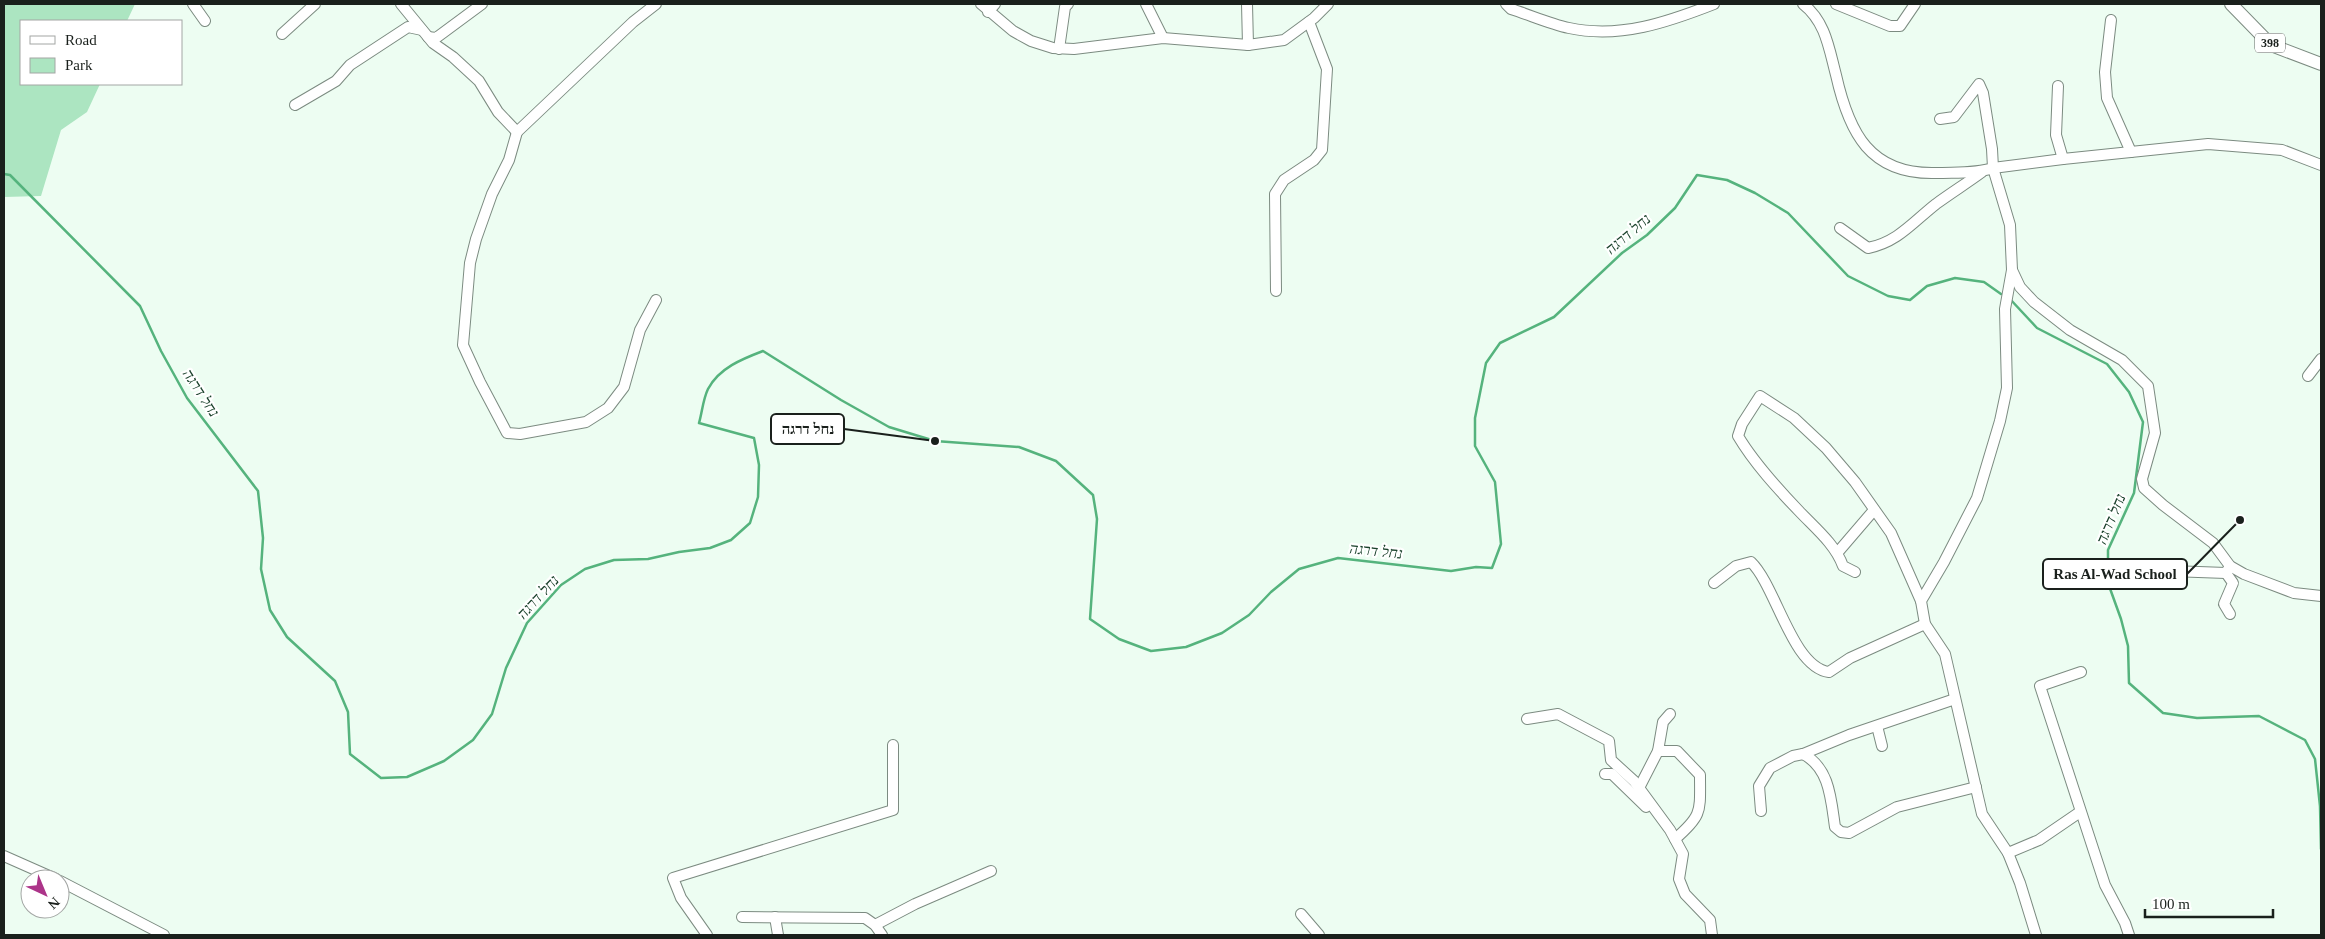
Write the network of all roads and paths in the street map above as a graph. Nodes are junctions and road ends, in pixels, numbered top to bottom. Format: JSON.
{"nodes":[{"id":1,"x":193,"y":4,"type":"edge"},
{"id":2,"x":316,"y":4,"type":"edge"},
{"id":3,"x":402,"y":4,"type":"edge"},
{"id":4,"x":482,"y":4,"type":"edge"},
{"id":5,"x":656,"y":4,"type":"edge"},
{"id":6,"x":981,"y":4,"type":"edge"},
{"id":7,"x":1068,"y":4,"type":"edge"},
{"id":8,"x":1146,"y":4,"type":"edge"},
{"id":9,"x":1247,"y":4,"type":"edge"},
{"id":10,"x":1328,"y":4,"type":"edge"},
{"id":11,"x":1506,"y":4,"type":"edge"},
{"id":12,"x":1714,"y":4,"type":"edge"},
{"id":13,"x":1836,"y":4,"type":"edge"},
{"id":14,"x":1915,"y":4,"type":"edge"},
{"id":15,"x":2231,"y":4,"type":"edge"},
{"id":16,"x":1808,"y":5,"type":"edge"},
{"id":17,"x":991,"y":8,"type":"edge"},
{"id":18,"x":2111,"y":20,"type":"dead end"},
{"id":19,"x":205,"y":21,"type":"dead end"},
{"id":20,"x":1309,"y":22,"type":"junction"},
{"id":21,"x":282,"y":34,"type":"dead end"},
{"id":22,"x":425,"y":34,"type":"junction"},
{"id":23,"x":1163,"y":38,"type":"junction"},
{"id":24,"x":1248,"y":45,"type":"junction"},
{"id":25,"x":1059,"y":49,"type":"junction"},
{"id":26,"x":2321,"y":64,"type":"edge"},
{"id":27,"x":2058,"y":86,"type":"dead end"},
{"id":28,"x":295,"y":105,"type":"dead end"},
{"id":29,"x":1940,"y":119,"type":"dead end"},
{"id":30,"x":517,"y":132,"type":"junction"},
{"id":31,"x":2131,"y":152,"type":"junction"},
{"id":32,"x":2063,"y":159,"type":"junction"},
{"id":33,"x":2321,"y":165,"type":"edge"},
{"id":34,"x":1993,"y":168,"type":"junction"},
{"id":35,"x":1982,"y":172,"type":"junction"},
{"id":36,"x":1840,"y":228,"type":"dead end"},
{"id":37,"x":2012,"y":270,"type":"junction"},
{"id":38,"x":1276,"y":292,"type":"dead end"},
{"id":39,"x":656,"y":300,"type":"dead end"},
{"id":40,"x":2321,"y":359,"type":"edge"},
{"id":41,"x":2308,"y":376,"type":"dead end"},
{"id":42,"x":1874,"y":510,"type":"junction"},
{"id":43,"x":1838,"y":552,"type":"junction"},
{"id":44,"x":2228,"y":570,"type":"junction"},
{"id":45,"x":1855,"y":572,"type":"dead end"},
{"id":46,"x":2143,"y":579,"type":"dead end"},
{"id":47,"x":1714,"y":583,"type":"dead end"},
{"id":48,"x":2321,"y":596,"type":"edge"},
{"id":49,"x":1921,"y":601,"type":"junction"},
{"id":50,"x":2230,"y":614,"type":"dead end"},
{"id":51,"x":1925,"y":624,"type":"junction"},
{"id":52,"x":2081,"y":672,"type":"dead end"},
{"id":53,"x":1955,"y":699,"type":"junction"},
{"id":54,"x":1670,"y":714,"type":"dead end"},
{"id":55,"x":1527,"y":720,"type":"dead end"},
{"id":56,"x":1877,"y":726,"type":"junction"},
{"id":57,"x":893,"y":745,"type":"dead end"},
{"id":58,"x":1882,"y":746,"type":"dead end"},
{"id":59,"x":1658,"y":751,"type":"junction"},
{"id":60,"x":1803,"y":754,"type":"junction"},
{"id":61,"x":1605,"y":774,"type":"dead end"},
{"id":62,"x":1976,"y":787,"type":"junction"},
{"id":63,"x":1639,"y":788,"type":"junction"},
{"id":64,"x":1761,"y":811,"type":"dead end"},
{"id":65,"x":2080,"y":812,"type":"junction"},
{"id":66,"x":1670,"y":830,"type":"junction"},
{"id":67,"x":1675,"y":839,"type":"junction"},
{"id":68,"x":2008,"y":853,"type":"junction"},
{"id":69,"x":4,"y":856,"type":"edge"},
{"id":70,"x":33,"y":869,"type":"edge"},
{"id":71,"x":991,"y":871,"type":"dead end"},
{"id":72,"x":70,"y":886,"type":"edge"},
{"id":73,"x":1301,"y":914,"type":"dead end"},
{"id":74,"x":742,"y":917,"type":"dead end"},
{"id":75,"x":775,"y":917,"type":"junction"},
{"id":76,"x":876,"y":925,"type":"junction"},
{"id":77,"x":164,"y":935,"type":"edge"},
{"id":78,"x":707,"y":935,"type":"edge"},
{"id":79,"x":778,"y":935,"type":"edge"},
{"id":80,"x":882,"y":935,"type":"edge"},
{"id":81,"x":1318,"y":935,"type":"edge"},
{"id":82,"x":1712,"y":935,"type":"edge"},
{"id":83,"x":2036,"y":935,"type":"edge"},
{"id":84,"x":2129,"y":935,"type":"edge"}],
"edges":[{"from":1,"to":19,"type":"street"},
{"from":2,"to":21,"type":"street"},
{"from":3,"to":22,"type":"street"},
{"from":4,"to":22,"type":"street"},
{"from":5,"to":30,"type":"street"},
{"from":6,"to":17,"type":"street"},
{"from":7,"to":25,"type":"street"},
{"from":8,"to":23,"type":"street"},
{"from":9,"to":24,"type":"street"},
{"from":10,"to":20,"type":"street"},
{"from":11,"to":12,"type":"street"},
{"from":13,"to":14,"type":"street"},
{"from":15,"to":26,"type":"main road","number":"398"},
{"from":16,"to":35,"type":"street"},
{"from":17,"to":25,"type":"street"},
{"from":18,"to":31,"type":"street"},
{"from":20,"to":24,"type":"street"},
{"from":20,"to":38,"type":"street"},
{"from":22,"to":28,"type":"street"},
{"from":22,"to":30,"type":"street"},
{"from":23,"to":24,"type":"street"},
{"from":23,"to":25,"type":"street"},
{"from":27,"to":32,"type":"street"},
{"from":29,"to":34,"type":"street"},
{"from":30,"to":39,"type":"street"},
{"from":31,"to":32,"type":"street"},
{"from":31,"to":33,"type":"street"},
{"from":32,"to":34,"type":"street"},
{"from":34,"to":35,"type":"street"},
{"from":34,"to":37,"type":"street"},
{"from":35,"to":36,"type":"street"},
{"from":37,"to":44,"type":"street"},
{"from":37,"to":49,"type":"street"},
{"from":40,"to":41,"type":"street"},
{"from":42,"to":43,"type":"street"},
{"from":42,"to":43,"type":"street"},
{"from":42,"to":49,"type":"street"},
{"from":43,"to":45,"type":"street"},
{"from":44,"to":46,"type":"street"},
{"from":44,"to":48,"type":"street"},
{"from":44,"to":50,"type":"street"},
{"from":47,"to":51,"type":"street"},
{"from":49,"to":51,"type":"street"},
{"from":51,"to":53,"type":"street"},
{"from":52,"to":65,"type":"street"},
{"from":53,"to":56,"type":"street"},
{"from":53,"to":62,"type":"street"},
{"from":54,"to":59,"type":"street"},
{"from":55,"to":63,"type":"street"},
{"from":56,"to":58,"type":"street"},
{"from":56,"to":60,"type":"street"},
{"from":57,"to":78,"type":"street"},
{"from":59,"to":63,"type":"street"},
{"from":59,"to":67,"type":"street"},
{"from":60,"to":62,"type":"street"},
{"from":60,"to":64,"type":"street"},
{"from":61,"to":66,"type":"street"},
{"from":62,"to":68,"type":"street"},
{"from":63,"to":66,"type":"street"},
{"from":65,"to":68,"type":"street"},
{"from":65,"to":84,"type":"street"},
{"from":66,"to":67,"type":"street"},
{"from":67,"to":82,"type":"street"},
{"from":68,"to":83,"type":"street"},
{"from":69,"to":70,"type":"street"},
{"from":71,"to":76,"type":"street"},
{"from":72,"to":77,"type":"street"},
{"from":73,"to":81,"type":"street"},
{"from":74,"to":75,"type":"street"},
{"from":75,"to":76,"type":"street"},
{"from":75,"to":79,"type":"street"},
{"from":76,"to":80,"type":"street"}]}
